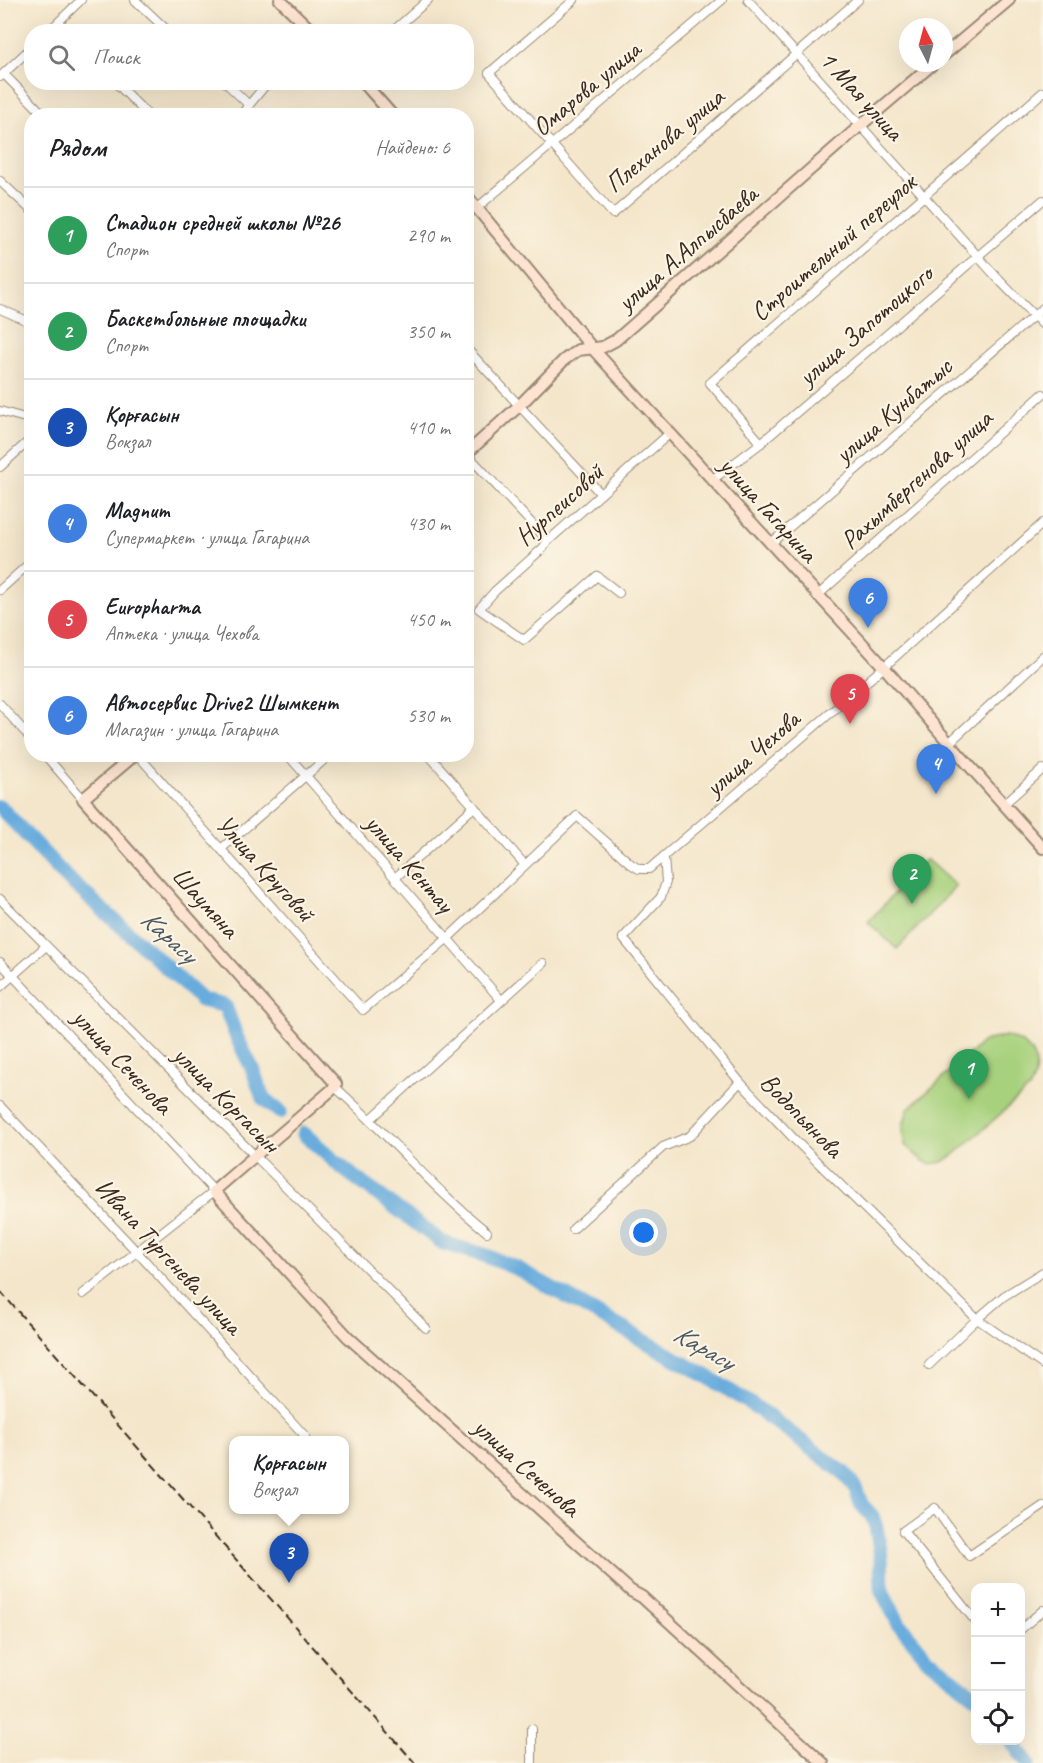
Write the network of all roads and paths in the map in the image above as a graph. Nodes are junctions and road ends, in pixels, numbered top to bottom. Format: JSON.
{"nodes":[{"id":1,"x":81,"y":0,"type":"edge"},
{"id":2,"x":135,"y":0,"type":"edge"},
{"id":3,"x":280,"y":0,"type":"edge"},
{"id":4,"x":428,"y":0,"type":"edge"},
{"id":5,"x":574,"y":0,"type":"edge"},
{"id":6,"x":722,"y":0,"type":"edge"},
{"id":7,"x":748,"y":0,"type":"edge"},
{"id":8,"x":858,"y":0,"type":"edge"},
{"id":9,"x":1009,"y":0,"type":"edge"},
{"id":10,"x":56,"y":24,"type":"edge"},
{"id":11,"x":160,"y":24,"type":"edge"},
{"id":12,"x":305,"y":24,"type":"edge"},
{"id":13,"x":401,"y":24,"type":"edge"},
{"id":14,"x":953,"y":47,"type":"edge"},
{"id":15,"x":796,"y":54,"type":"junction"},
{"id":16,"x":24,"y":55,"type":"edge"},
{"id":17,"x":923,"y":72,"type":"edge"},
{"id":18,"x":2,"y":76,"type":"edge"},
{"id":19,"x":123,"y":90,"type":"edge"},
{"id":20,"x":230,"y":90,"type":"edge"},
{"id":21,"x":262,"y":90,"type":"edge"},
{"id":22,"x":370,"y":90,"type":"edge"},
{"id":23,"x":1043,"y":92,"type":"edge"},
{"id":24,"x":36,"y":108,"type":"edge"},
{"id":25,"x":141,"y":108,"type":"edge"},
{"id":26,"x":242,"y":108,"type":"edge"},
{"id":27,"x":248,"y":108,"type":"edge"},
{"id":28,"x":386,"y":108,"type":"edge"},
{"id":29,"x":861,"y":125,"type":"junction"},
{"id":30,"x":553,"y":144,"type":"junction"},
{"id":31,"x":0,"y":181,"type":"edge"},
{"id":32,"x":923,"y":195,"type":"junction"},
{"id":33,"x":1043,"y":200,"type":"edge"},
{"id":34,"x":24,"y":203,"type":"edge"},
{"id":35,"x":474,"y":203,"type":"edge"},
{"id":36,"x":478,"y":207,"type":"junction"},
{"id":37,"x":977,"y":255,"type":"junction"},
{"id":38,"x":1043,"y":308,"type":"edge"},
{"id":39,"x":0,"y":309,"type":"edge"},
{"id":40,"x":1034,"y":316,"type":"junction"},
{"id":41,"x":24,"y":320,"type":"edge"},
{"id":42,"x":1043,"y":326,"type":"edge"},
{"id":43,"x":593,"y":349,"type":"junction"},
{"id":44,"x":474,"y":356,"type":"edge"},
{"id":45,"x":1043,"y":394,"type":"edge"},
{"id":46,"x":520,"y":405,"type":"junction"},
{"id":47,"x":0,"y":411,"type":"edge"},
{"id":48,"x":24,"y":418,"type":"edge"},
{"id":49,"x":670,"y":433,"type":"junction"},
{"id":50,"x":761,"y":443,"type":"junction"},
{"id":51,"x":24,"y":445,"type":"edge"},
{"id":52,"x":474,"y":447,"type":"edge"},
{"id":53,"x":474,"y":461,"type":"edge"},
{"id":54,"x":0,"y":467,"type":"edge"},
{"id":55,"x":712,"y":480,"type":"junction"},
{"id":56,"x":601,"y":494,"type":"junction"},
{"id":57,"x":1043,"y":523,"type":"edge"},
{"id":58,"x":548,"y":541,"type":"junction"},
{"id":59,"x":770,"y":544,"type":"junction"},
{"id":60,"x":24,"y":568,"type":"edge"},
{"id":61,"x":0,"y":590,"type":"edge"},
{"id":62,"x":620,"y":593,"type":"dead end"},
{"id":63,"x":817,"y":596,"type":"junction"},
{"id":64,"x":1043,"y":656,"type":"edge"},
{"id":65,"x":884,"y":666,"type":"junction"},
{"id":66,"x":0,"y":704,"type":"edge"},
{"id":67,"x":24,"y":731,"type":"edge"},
{"id":68,"x":949,"y":743,"type":"junction"},
{"id":69,"x":51,"y":762,"type":"edge"},
{"id":70,"x":127,"y":762,"type":"edge"},
{"id":71,"x":144,"y":762,"type":"edge"},
{"id":72,"x":294,"y":762,"type":"edge"},
{"id":73,"x":322,"y":762,"type":"edge"},
{"id":74,"x":435,"y":762,"type":"edge"},
{"id":75,"x":1043,"y":769,"type":"edge"},
{"id":76,"x":305,"y":776,"type":"junction"},
{"id":77,"x":83,"y":799,"type":"junction"},
{"id":78,"x":1004,"y":804,"type":"junction"},
{"id":79,"x":474,"y":807,"type":"junction"},
{"id":80,"x":1043,"y":848,"type":"edge"},
{"id":81,"x":221,"y":849,"type":"junction"},
{"id":82,"x":664,"y":858,"type":"junction"},
{"id":83,"x":525,"y":865,"type":"junction"},
{"id":84,"x":395,"y":878,"type":"junction"},
{"id":85,"x":0,"y":899,"type":"edge"},
{"id":86,"x":448,"y":938,"type":"junction"},
{"id":87,"x":46,"y":946,"type":"junction"},
{"id":88,"x":0,"y":962,"type":"edge"},
{"id":89,"x":543,"y":963,"type":"dead end"},
{"id":90,"x":12,"y":975,"type":"junction"},
{"id":91,"x":0,"y":987,"type":"edge"},
{"id":92,"x":501,"y":1000,"type":"junction"},
{"id":93,"x":740,"y":1082,"type":"junction"},
{"id":94,"x":334,"y":1083,"type":"junction"},
{"id":95,"x":0,"y":1106,"type":"edge"},
{"id":96,"x":371,"y":1119,"type":"junction"},
{"id":97,"x":255,"y":1157,"type":"junction"},
{"id":98,"x":214,"y":1191,"type":"junction"},
{"id":99,"x":573,"y":1229,"type":"dead end"},
{"id":100,"x":488,"y":1232,"type":"dead end"},
{"id":101,"x":137,"y":1252,"type":"junction"},
{"id":102,"x":1043,"y":1272,"type":"edge"},
{"id":103,"x":83,"y":1294,"type":"dead end"},
{"id":104,"x":977,"y":1319,"type":"junction"},
{"id":105,"x":426,"y":1328,"type":"dead end"},
{"id":106,"x":929,"y":1365,"type":"dead end"},
{"id":107,"x":1043,"y":1365,"type":"edge"},
{"id":108,"x":305,"y":1436,"type":"dead end"},
{"id":109,"x":1043,"y":1506,"type":"edge"},
{"id":110,"x":1043,"y":1610,"type":"edge"},
{"id":111,"x":971,"y":1617,"type":"edge"},
{"id":112,"x":1025,"y":1626,"type":"edge"},
{"id":113,"x":532,"y":1729,"type":"dead end"},
{"id":114,"x":532,"y":1763,"type":"edge"},
{"id":115,"x":823,"y":1763,"type":"edge"}],
"edges":[{"from":1,"to":10,"type":"street"},
{"from":2,"to":11,"type":"street"},
{"from":3,"to":12,"type":"street"},
{"from":4,"to":13,"type":"street"},
{"from":5,"to":30,"type":"street","name":"Плеханова улица"},
{"from":6,"to":30,"type":"street","name":"Омарова улица"},
{"from":7,"to":15,"type":"street","name":"1 Мая улица"},
{"from":8,"to":15,"type":"street","name":"Плеханова улица"},
{"from":9,"to":14,"type":"street"},
{"from":15,"to":29,"type":"street","name":"1 Мая улица"},
{"from":15,"to":30,"type":"street","name":"Плеханова улица"},
{"from":16,"to":18,"type":"street"},
{"from":17,"to":29,"type":"street","name":"улица А.Алпысбаева"},
{"from":18,"to":24,"type":"street"},
{"from":19,"to":25,"type":"street"},
{"from":20,"to":26,"type":"street"},
{"from":21,"to":27,"type":"street"},
{"from":22,"to":28,"type":"street"},
{"from":23,"to":32,"type":"street","name":"Строительный переулок"},
{"from":29,"to":32,"type":"street","name":"1 Мая улица"},
{"from":29,"to":43,"type":"street","name":"улица А.Алпысбаева"},
{"from":30,"to":36,"type":"street","name":"Омарова улица"},
{"from":31,"to":34,"type":"street"},
{"from":32,"to":37,"type":"street","name":"1 Мая улица"},
{"from":32,"to":50,"type":"street","name":"Строительный переулок"},
{"from":33,"to":37,"type":"street","name":"улица Запотоцкого"},
{"from":35,"to":36,"type":"street","name":"улица Гагарина"},
{"from":36,"to":43,"type":"street","name":"улица Гагарина"},
{"from":37,"to":40,"type":"street","name":"1 Мая улица"},
{"from":37,"to":50,"type":"street","name":"улица Запотоцкого"},
{"from":38,"to":40,"type":"street","name":"улица Кунбатыс"},
{"from":39,"to":41,"type":"street"},
{"from":40,"to":42,"type":"street","name":"1 Мая улица"},
{"from":40,"to":59,"type":"street","name":"улица Кунбатыс"},
{"from":43,"to":46,"type":"street","name":"улица А.Алпысбаева"},
{"from":43,"to":49,"type":"street","name":"улица Гагарина"},
{"from":44,"to":46,"type":"street"},
{"from":45,"to":63,"type":"street","name":"Рахымбергенова улица"},
{"from":46,"to":52,"type":"street","name":"улица А.Алпысбаева"},
{"from":46,"to":56,"type":"street"},
{"from":47,"to":48,"type":"street"},
{"from":49,"to":55,"type":"street","name":"улица Гагарина"},
{"from":49,"to":56,"type":"street","name":"Нурпеисовой"},
{"from":50,"to":55,"type":"street","name":"улица Запотоцкого"},
{"from":51,"to":54,"type":"street"},
{"from":53,"to":58,"type":"street"},
{"from":55,"to":59,"type":"street","name":"улица Гагарина"},
{"from":56,"to":58,"type":"street","name":"Нурпеисовой"},
{"from":57,"to":65,"type":"street","name":"улица Чехова"},
{"from":58,"to":62,"type":"street","name":"Нурпеисовой"},
{"from":59,"to":63,"type":"street","name":"улица Гагарина"},
{"from":60,"to":61,"type":"street"},
{"from":63,"to":65,"type":"street","name":"улица Гагарина"},
{"from":64,"to":68,"type":"street"},
{"from":65,"to":68,"type":"street","name":"улица Гагарина"},
{"from":65,"to":82,"type":"street","name":"улица Чехова"},
{"from":66,"to":67,"type":"street"},
{"from":68,"to":78,"type":"street","name":"улица Гагарина"},
{"from":69,"to":77,"type":"street","name":"Шаумяна"},
{"from":70,"to":77,"type":"street"},
{"from":71,"to":81,"type":"street","name":"Улица Круговой"},
{"from":72,"to":76,"type":"street","name":"улица Кентау"},
{"from":73,"to":76,"type":"street"},
{"from":74,"to":79,"type":"street"},
{"from":75,"to":78,"type":"street"},
{"from":76,"to":81,"type":"street"},
{"from":76,"to":84,"type":"street","name":"улица Кентау"},
{"from":77,"to":94,"type":"street","name":"Шаумяна"},
{"from":78,"to":80,"type":"street","name":"улица Гагарина"},
{"from":79,"to":83,"type":"street"},
{"from":79,"to":84,"type":"street"},
{"from":81,"to":86,"type":"street","name":"Улица Круговой"},
{"from":82,"to":83,"type":"street","name":"улица Чехова"},
{"from":82,"to":93,"type":"street","name":"Водопьянова"},
{"from":83,"to":86,"type":"street"},
{"from":84,"to":86,"type":"street","name":"улица Кентау"},
{"from":85,"to":87,"type":"street","name":"улица Коргасын"},
{"from":86,"to":92,"type":"street","name":"улица Кентау"},
{"from":87,"to":90,"type":"street"},
{"from":87,"to":97,"type":"street","name":"улица Коргасын"},
{"from":88,"to":90,"type":"street","name":"улица Сеченова"},
{"from":89,"to":92,"type":"street"},
{"from":90,"to":91,"type":"street"},
{"from":90,"to":98,"type":"street","name":"улица Сеченова"},
{"from":92,"to":96,"type":"street"},
{"from":93,"to":99,"type":"street"},
{"from":93,"to":104,"type":"street","name":"Водопьянова"},
{"from":94,"to":96,"type":"street","name":"Шаумяна"},
{"from":94,"to":97,"type":"street"},
{"from":95,"to":101,"type":"street","name":"Ивана Тургенева улица"},
{"from":96,"to":100,"type":"street","name":"Шаумяна"},
{"from":97,"to":98,"type":"street"},
{"from":97,"to":105,"type":"street","name":"улица Коргасын"},
{"from":98,"to":101,"type":"street"},
{"from":98,"to":115,"type":"street","name":"улица Сеченова"},
{"from":101,"to":103,"type":"street"},
{"from":101,"to":108,"type":"street","name":"Ивана Тургенева улица"},
{"from":102,"to":104,"type":"street"},
{"from":104,"to":106,"type":"street"},
{"from":104,"to":107,"type":"street","name":"Водопьянова"},
{"from":109,"to":111,"type":"street"},
{"from":110,"to":112,"type":"street"},
{"from":113,"to":114,"type":"street"}]}
